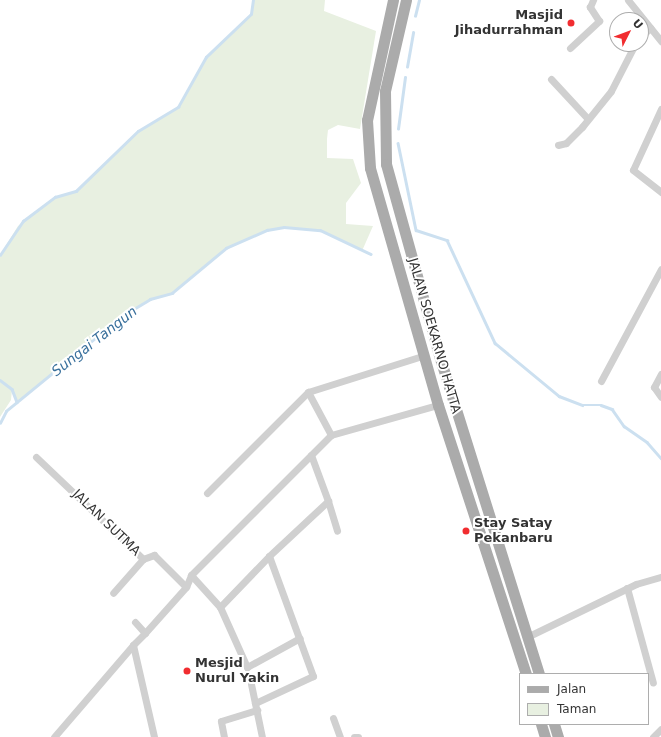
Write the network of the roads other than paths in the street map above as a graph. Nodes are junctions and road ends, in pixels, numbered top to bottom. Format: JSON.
{"nodes":[{"id":1,"x":393,"y":0,"type":"edge"},
{"id":2,"x":406,"y":0,"type":"edge"},
{"id":3,"x":593,"y":0,"type":"edge"},
{"id":4,"x":628,"y":0,"type":"edge"},
{"id":5,"x":650,"y":28,"type":"joint"},
{"id":6,"x":661,"y":40,"type":"edge"},
{"id":7,"x":570,"y":48,"type":"dead end"},
{"id":8,"x":631,"y":52,"type":"edge"},
{"id":9,"x":550,"y":79,"type":"dead end"},
{"id":10,"x":661,"y":109,"type":"edge"},
{"id":11,"x":588,"y":119,"type":"junction"},
{"id":12,"x":558,"y":145,"type":"dead end"},
{"id":13,"x":661,"y":192,"type":"edge"},
{"id":14,"x":661,"y":269,"type":"edge"},
{"id":15,"x":425,"y":355,"type":"junction"},
{"id":16,"x":661,"y":374,"type":"edge"},
{"id":17,"x":601,"y":381,"type":"dead end"},
{"id":18,"x":308,"y":392,"type":"junction"},
{"id":19,"x":661,"y":397,"type":"edge"},
{"id":20,"x":438,"y":405,"type":"junction"},
{"id":21,"x":331,"y":435,"type":"junction"},
{"id":22,"x":311,"y":455,"type":"junction"},
{"id":23,"x":36,"y":457,"type":"dead end"},
{"id":24,"x":207,"y":493,"type":"dead end"},
{"id":25,"x":328,"y":501,"type":"junction"},
{"id":26,"x":492,"y":524,"type":"junction"},
{"id":27,"x":478,"y":529,"type":"junction"},
{"id":28,"x":337,"y":531,"type":"dead end"},
{"id":29,"x":269,"y":556,"type":"junction"},
{"id":30,"x":143,"y":558,"type":"junction"},
{"id":31,"x":191,"y":575,"type":"junction"},
{"id":32,"x":661,"y":577,"type":"edge"},
{"id":33,"x":186,"y":586,"type":"junction"},
{"id":34,"x":627,"y":588,"type":"junction"},
{"id":35,"x":113,"y":593,"type":"dead end"},
{"id":36,"x":220,"y":607,"type":"junction"},
{"id":37,"x":135,"y":622,"type":"dead end"},
{"id":38,"x":145,"y":633,"type":"junction"},
{"id":39,"x":529,"y":636,"type":"junction"},
{"id":40,"x":300,"y":638,"type":"junction"},
{"id":41,"x":133,"y":646,"type":"junction"},
{"id":42,"x":526,"y":673,"type":"edge"},
{"id":43,"x":539,"y":673,"type":"edge"},
{"id":44,"x":653,"y":683,"type":"dead end"},
{"id":45,"x":251,"y":684,"type":"dead end"},
{"id":46,"x":255,"y":703,"type":"junction"},
{"id":47,"x":257,"y":710,"type":"junction"},
{"id":48,"x":334,"y":718,"type":"dead end"},
{"id":49,"x":541,"y":725,"type":"edge"},
{"id":50,"x":554,"y":725,"type":"edge"},
{"id":51,"x":661,"y":729,"type":"edge"},
{"id":52,"x":54,"y":737,"type":"edge"},
{"id":53,"x":154,"y":737,"type":"edge"},
{"id":54,"x":224,"y":737,"type":"edge"},
{"id":55,"x":262,"y":737,"type":"edge"},
{"id":56,"x":340,"y":737,"type":"edge"},
{"id":57,"x":354,"y":737,"type":"edge"},
{"id":58,"x":358,"y":737,"type":"edge"},
{"id":59,"x":545,"y":737,"type":"edge"},
{"id":60,"x":558,"y":737,"type":"edge"},
{"id":61,"x":653,"y":737,"type":"edge"}],
"edges":[{"from":1,"to":15,"type":"main road","name":"JALAN SOEKARNO HATTA"},
{"from":2,"to":26,"type":"main road","name":"JALAN SOEKARNO HATTA"},
{"from":3,"to":7,"type":"street"},
{"from":4,"to":5,"type":"street"},
{"from":5,"to":6,"type":"street"},
{"from":8,"to":11,"type":"street"},
{"from":9,"to":11,"type":"street"},
{"from":10,"to":13,"type":"street"},
{"from":11,"to":12,"type":"street"},
{"from":14,"to":17,"type":"street"},
{"from":15,"to":18,"type":"street"},
{"from":15,"to":20,"type":"main road","name":"JALAN SOEKARNO HATTA"},
{"from":16,"to":19,"type":"street"},
{"from":18,"to":21,"type":"street"},
{"from":18,"to":24,"type":"street"},
{"from":20,"to":21,"type":"street"},
{"from":20,"to":27,"type":"main road","name":"JALAN SOEKARNO HATTA"},
{"from":21,"to":22,"type":"street"},
{"from":22,"to":25,"type":"street"},
{"from":22,"to":31,"type":"street"},
{"from":23,"to":30,"type":"street","name":"JALAN SUTMA"},
{"from":25,"to":28,"type":"street"},
{"from":25,"to":29,"type":"street"},
{"from":26,"to":27,"type":"main road"},
{"from":26,"to":39,"type":"main road","name":"JALAN SOEKARNO HATTA"},
{"from":27,"to":42,"type":"main road","name":"JALAN SOEKARNO HATTA"},
{"from":29,"to":36,"type":"street"},
{"from":29,"to":40,"type":"street"},
{"from":30,"to":33,"type":"street"},
{"from":30,"to":35,"type":"street","name":"JALAN SUTMA"},
{"from":31,"to":33,"type":"street"},
{"from":31,"to":36,"type":"street"},
{"from":32,"to":34,"type":"street"},
{"from":33,"to":38,"type":"street"},
{"from":34,"to":39,"type":"street"},
{"from":34,"to":44,"type":"street"},
{"from":36,"to":40,"type":"street"},
{"from":37,"to":38,"type":"street"},
{"from":38,"to":41,"type":"street"},
{"from":39,"to":43,"type":"main road","name":"JALAN SOEKARNO HATTA"},
{"from":40,"to":46,"type":"street"},
{"from":41,"to":52,"type":"street"},
{"from":41,"to":53,"type":"street"},
{"from":45,"to":46,"type":"street"},
{"from":46,"to":47,"type":"street"},
{"from":47,"to":54,"type":"street"},
{"from":47,"to":55,"type":"street"},
{"from":48,"to":56,"type":"street"},
{"from":49,"to":59,"type":"main road"},
{"from":50,"to":60,"type":"main road"},
{"from":51,"to":61,"type":"street"},
{"from":57,"to":58,"type":"street"}]}
